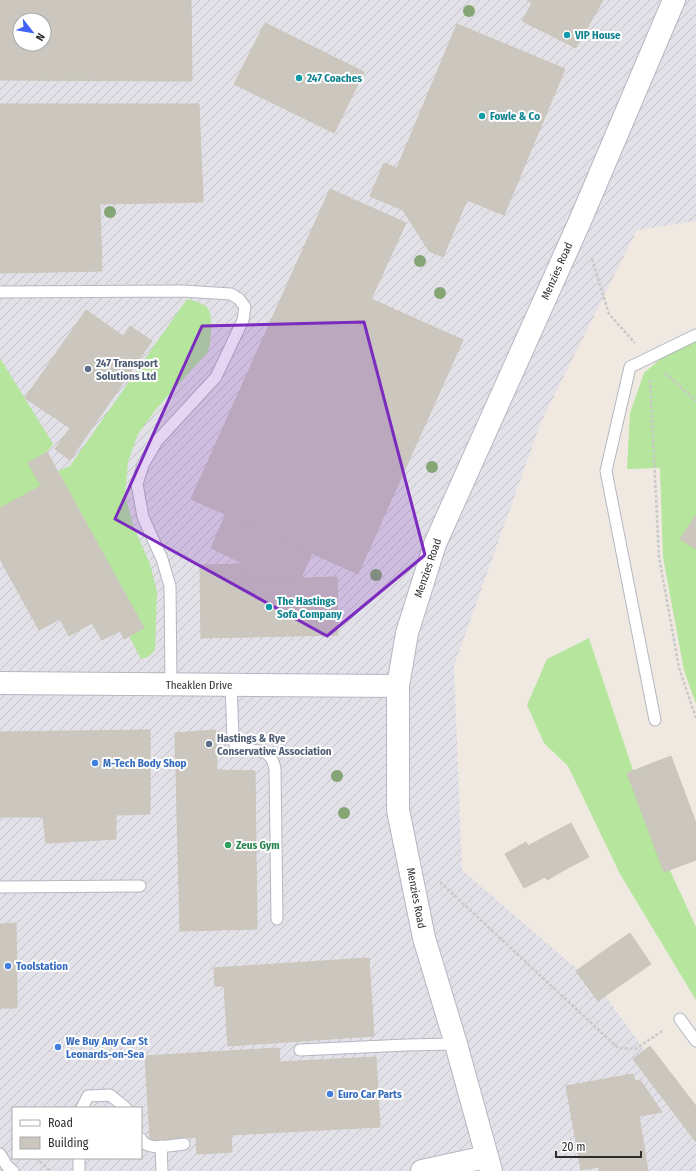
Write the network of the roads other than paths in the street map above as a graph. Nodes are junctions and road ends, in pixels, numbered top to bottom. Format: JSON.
{"nodes":[{"id":1,"x":674,"y":0,"type":"edge"},
{"id":2,"x":0,"y":292,"type":"edge"},
{"id":3,"x":696,"y":335,"type":"edge"},
{"id":4,"x":0,"y":683,"type":"edge"},
{"id":5,"x":231,"y":684,"type":"junction"},
{"id":6,"x":171,"y":685,"type":"junction"},
{"id":7,"x":398,"y":686,"type":"junction"},
{"id":8,"x":655,"y":720,"type":"dead end"},
{"id":9,"x":140,"y":886,"type":"dead end"},
{"id":10,"x":0,"y":887,"type":"edge"},
{"id":11,"x":277,"y":919,"type":"dead end"},
{"id":12,"x":680,"y":1019,"type":"road end"},
{"id":13,"x":696,"y":1041,"type":"edge"},
{"id":14,"x":456,"y":1044,"type":"junction"},
{"id":15,"x":300,"y":1050,"type":"dead end"},
{"id":16,"x":82,"y":1107,"type":"edge"},
{"id":17,"x":125,"y":1107,"type":"edge"},
{"id":18,"x":142,"y":1140,"type":"edge"},
{"id":19,"x":184,"y":1144,"type":"dead end"},
{"id":20,"x":161,"y":1146,"type":"junction"},
{"id":21,"x":0,"y":1154,"type":"edge"},
{"id":22,"x":79,"y":1159,"type":"edge"},
{"id":23,"x":488,"y":1164,"type":"edge"},
{"id":24,"x":13,"y":1171,"type":"edge"},
{"id":25,"x":79,"y":1171,"type":"edge"},
{"id":26,"x":162,"y":1171,"type":"edge"},
{"id":27,"x":422,"y":1171,"type":"edge"}],
"edges":[{"from":1,"to":7,"type":"street","name":"Menzies Road"},
{"from":2,"to":6,"type":"lane"},
{"from":3,"to":8,"type":"lane"},
{"from":4,"to":6,"type":"street","name":"Theaklen Drive"},
{"from":5,"to":6,"type":"street","name":"Theaklen Drive"},
{"from":5,"to":7,"type":"street","name":"Theaklen Drive"},
{"from":5,"to":11,"type":"lane"},
{"from":7,"to":14,"type":"street","name":"Menzies Road"},
{"from":9,"to":10,"type":"lane"},
{"from":12,"to":13,"type":"lane"},
{"from":14,"to":15,"type":"lane"},
{"from":14,"to":23,"type":"street","name":"Menzies Road"},
{"from":16,"to":17,"type":"lane"},
{"from":18,"to":20,"type":"lane"},
{"from":19,"to":20,"type":"lane"},
{"from":20,"to":26,"type":"lane"},
{"from":21,"to":24,"type":"lane"},
{"from":22,"to":25,"type":"lane"},
{"from":23,"to":27,"type":"street"}]}
